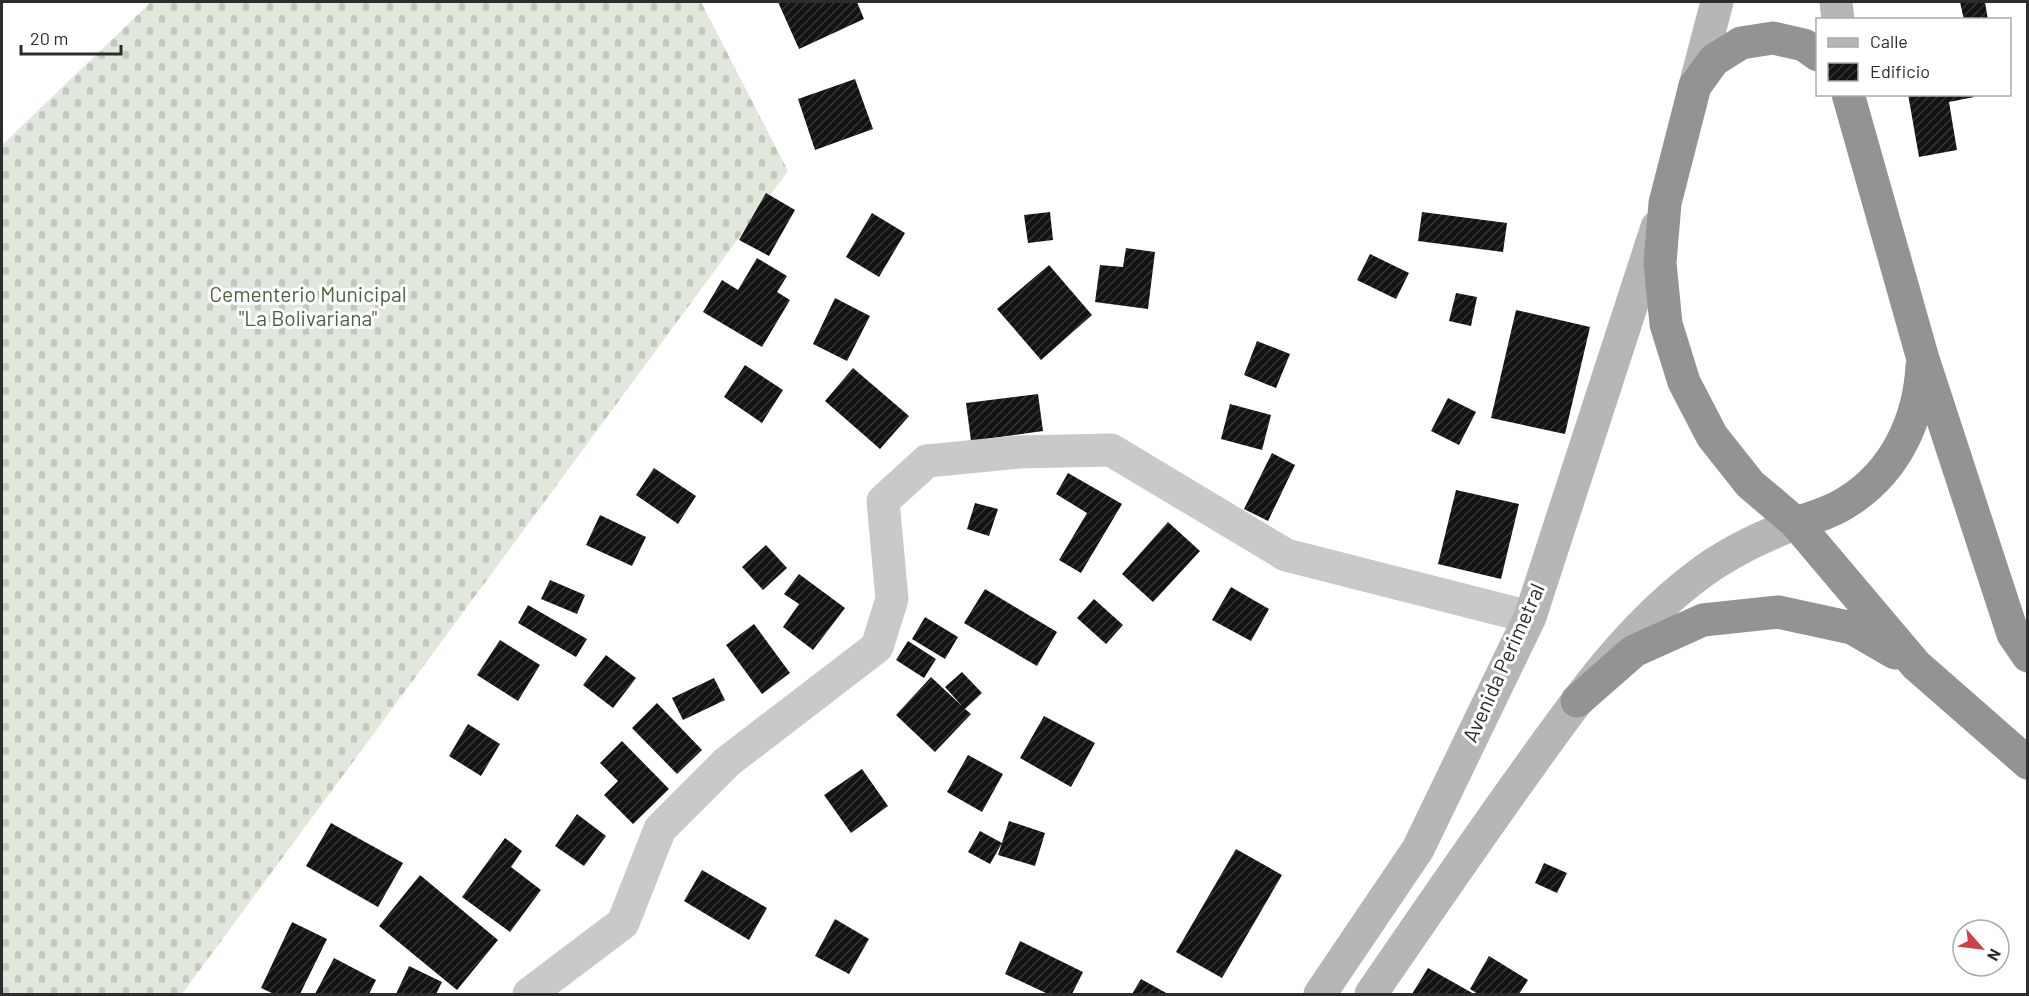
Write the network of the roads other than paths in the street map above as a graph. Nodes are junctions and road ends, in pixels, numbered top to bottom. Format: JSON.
{"nodes":[{"id":1,"x":1717,"y":2,"type":"edge"},
{"id":2,"x":1836,"y":2,"type":"edge"},
{"id":3,"x":1838,"y":18,"type":"edge"},
{"id":4,"x":1816,"y":54,"type":"edge"},
{"id":5,"x":1695,"y":86,"type":"junction"},
{"id":6,"x":1849,"y":96,"type":"edge"},
{"id":7,"x":1665,"y":202,"type":"junction"},
{"id":8,"x":1923,"y":359,"type":"junction"},
{"id":9,"x":1796,"y":523,"type":"junction"},
{"id":10,"x":1530,"y":618,"type":"junction"},
{"id":11,"x":2028,"y":656,"type":"edge"},
{"id":12,"x":1916,"y":665,"type":"junction"},
{"id":13,"x":1577,"y":701,"type":"junction"},
{"id":14,"x":2028,"y":763,"type":"edge"},
{"id":15,"x":529,"y":994,"type":"edge"},
{"id":16,"x":1320,"y":994,"type":"edge"},
{"id":17,"x":1371,"y":994,"type":"edge"}],
"edges":[{"from":1,"to":5,"type":"main road"},
{"from":2,"to":3,"type":"main road"},
{"from":4,"to":5,"type":"highway"},
{"from":5,"to":7,"type":"highway"},
{"from":6,"to":8,"type":"highway"},
{"from":7,"to":9,"type":"highway"},
{"from":7,"to":10,"type":"main road","name":"Avenida Perimetral"},
{"from":8,"to":9,"type":"highway"},
{"from":8,"to":11,"type":"highway"},
{"from":9,"to":12,"type":"highway"},
{"from":9,"to":13,"type":"main road"},
{"from":10,"to":15,"type":"street"},
{"from":10,"to":16,"type":"main road","name":"Avenida Perimetral"},
{"from":12,"to":13,"type":"highway"},
{"from":12,"to":14,"type":"highway"},
{"from":13,"to":17,"type":"main road"}]}
